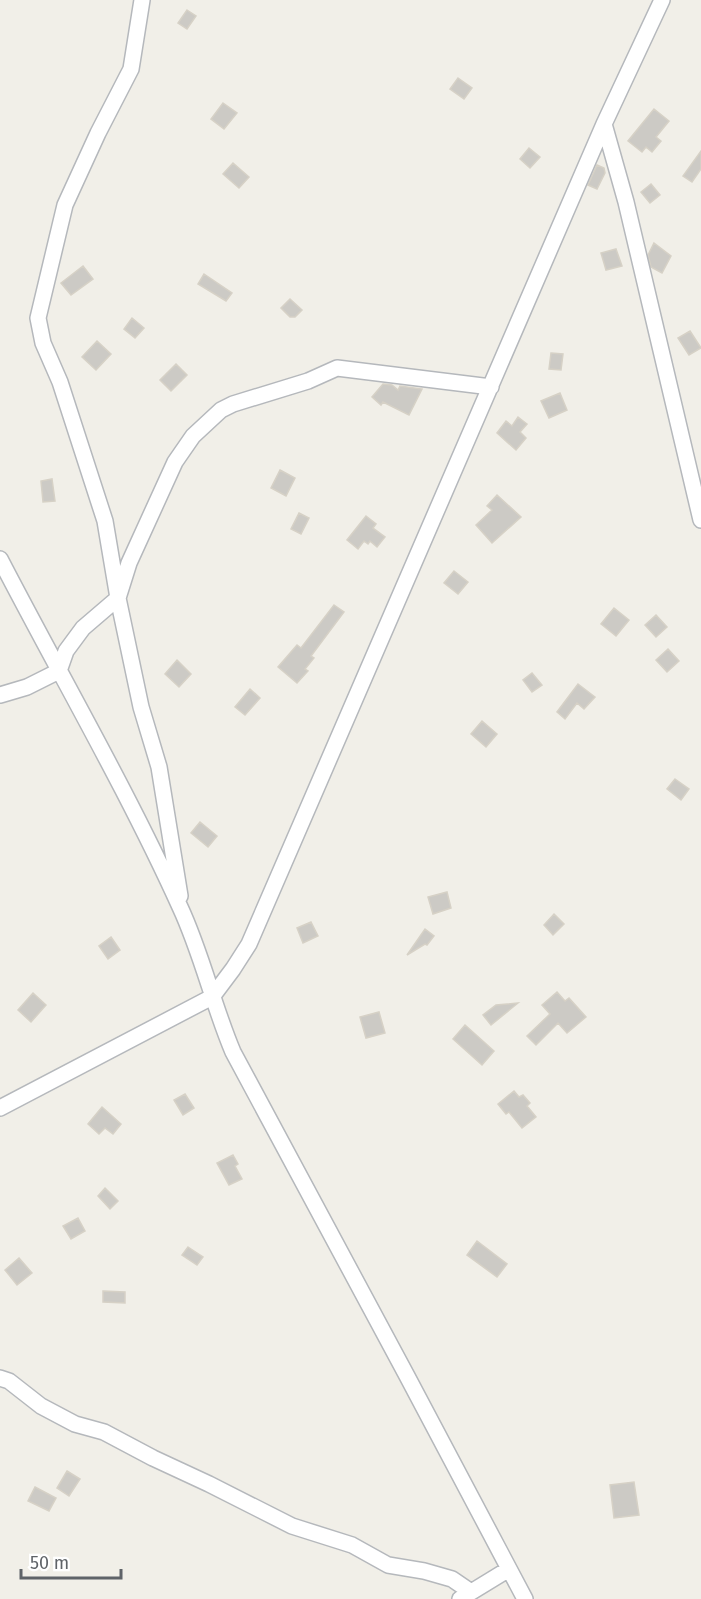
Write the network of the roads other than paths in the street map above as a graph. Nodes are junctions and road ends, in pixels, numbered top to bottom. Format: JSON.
{"nodes":[{"id":1,"x":142,"y":0,"type":"edge"},
{"id":2,"x":662,"y":0,"type":"edge"},
{"id":3,"x":604,"y":124,"type":"junction"},
{"id":4,"x":491,"y":387,"type":"junction"},
{"id":5,"x":701,"y":520,"type":"edge"},
{"id":6,"x":0,"y":559,"type":"edge"},
{"id":7,"x":118,"y":598,"type":"junction"},
{"id":8,"x":59,"y":671,"type":"junction"},
{"id":9,"x":0,"y":695,"type":"edge"},
{"id":10,"x":181,"y":908,"type":"junction"},
{"id":11,"x":212,"y":997,"type":"junction"},
{"id":12,"x":0,"y":1108,"type":"edge"},
{"id":13,"x":0,"y":1378,"type":"edge"},
{"id":14,"x":508,"y":1569,"type":"junction"},
{"id":15,"x":465,"y":1595,"type":"edge"},
{"id":16,"x":525,"y":1599,"type":"edge"}],
"edges":[{"from":1,"to":7,"type":"street"},
{"from":2,"to":3,"type":"street"},
{"from":3,"to":4,"type":"street"},
{"from":3,"to":5,"type":"street"},
{"from":4,"to":7,"type":"street"},
{"from":4,"to":11,"type":"street"},
{"from":6,"to":8,"type":"street"},
{"from":7,"to":8,"type":"street"},
{"from":7,"to":10,"type":"street"},
{"from":8,"to":9,"type":"street"},
{"from":8,"to":10,"type":"street"},
{"from":10,"to":11,"type":"street"},
{"from":11,"to":12,"type":"street"},
{"from":11,"to":14,"type":"street"},
{"from":13,"to":15,"type":"street"},
{"from":14,"to":15,"type":"street"},
{"from":14,"to":16,"type":"street"}]}
